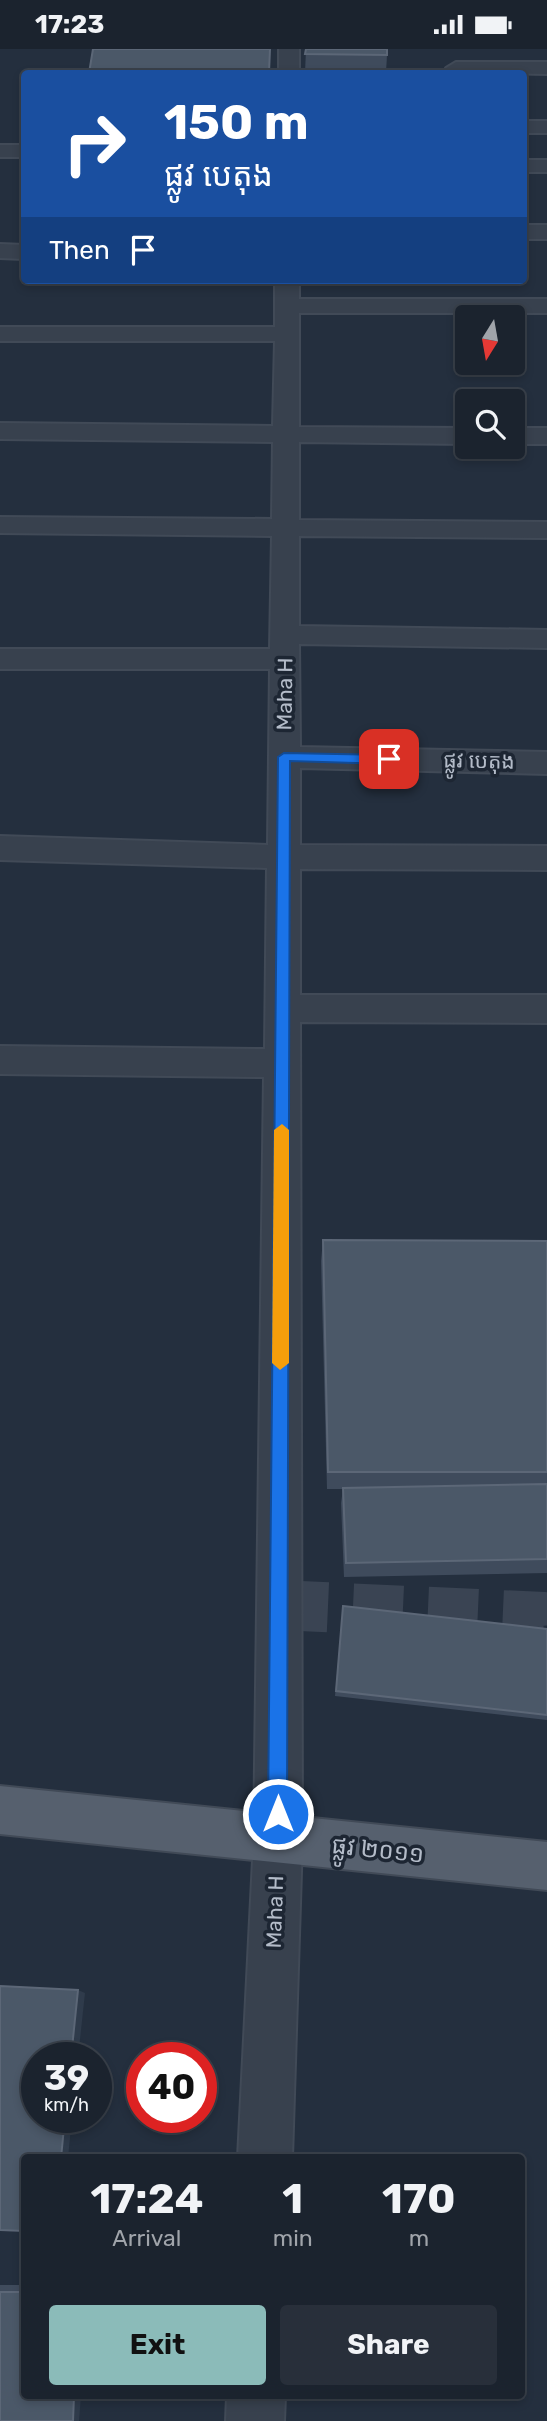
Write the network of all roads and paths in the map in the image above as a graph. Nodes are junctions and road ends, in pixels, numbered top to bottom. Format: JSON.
{"nodes":[{"id":1,"x":289,"y":49,"type":"edge"},
{"id":2,"x":456,"y":68,"type":"dead end"},
{"id":3,"x":547,"y":68,"type":"edge"},
{"id":4,"x":289,"y":70,"type":"edge"},
{"id":5,"x":493,"y":70,"type":"edge"},
{"id":6,"x":523,"y":70,"type":"edge"},
{"id":7,"x":527,"y":127,"type":"edge"},
{"id":8,"x":547,"y":127,"type":"edge"},
{"id":9,"x":0,"y":151,"type":"edge"},
{"id":10,"x":21,"y":151,"type":"edge"},
{"id":11,"x":527,"y":166,"type":"edge"},
{"id":12,"x":547,"y":166,"type":"edge"},
{"id":13,"x":527,"y":232,"type":"edge"},
{"id":14,"x":547,"y":232,"type":"edge"},
{"id":15,"x":0,"y":251,"type":"edge"},
{"id":16,"x":21,"y":251,"type":"edge"},
{"id":17,"x":547,"y":306,"type":"edge"},
{"id":18,"x":287,"y":307,"type":"edge"},
{"id":19,"x":0,"y":334,"type":"edge"},
{"id":20,"x":0,"y":431,"type":"edge"},
{"id":21,"x":287,"y":434,"type":"junction"},
{"id":22,"x":455,"y":436,"type":"edge"},
{"id":23,"x":525,"y":436,"type":"edge"},
{"id":24,"x":547,"y":436,"type":"edge"},
{"id":25,"x":0,"y":525,"type":"edge"},
{"id":26,"x":285,"y":527,"type":"junction"},
{"id":27,"x":547,"y":530,"type":"edge"},
{"id":28,"x":547,"y":639,"type":"edge"},
{"id":29,"x":285,"y":647,"type":"junction"},
{"id":30,"x":0,"y":659,"type":"edge"},
{"id":31,"x":284,"y":757,"type":"junction"},
{"id":32,"x":547,"y":763,"type":"edge"},
{"id":33,"x":0,"y":848,"type":"edge"},
{"id":34,"x":283,"y":857,"type":"junction"},
{"id":35,"x":547,"y":858,"type":"edge"},
{"id":36,"x":282,"y":1008,"type":"junction"},
{"id":37,"x":547,"y":1009,"type":"edge"},
{"id":38,"x":0,"y":1060,"type":"edge"},
{"id":39,"x":282,"y":1063,"type":"junction"},
{"id":40,"x":0,"y":1810,"type":"edge"},
{"id":41,"x":278,"y":1840,"type":"junction"},
{"id":42,"x":547,"y":1867,"type":"edge"},
{"id":43,"x":265,"y":2154,"type":"edge"},
{"id":44,"x":256,"y":2399,"type":"edge"},
{"id":45,"x":256,"y":2421,"type":"edge"}],
"edges":[{"from":1,"to":4,"type":"street"},
{"from":2,"to":5,"type":"street"},
{"from":3,"to":6,"type":"street"},
{"from":7,"to":8,"type":"street"},
{"from":9,"to":10,"type":"street"},
{"from":11,"to":12,"type":"street"},
{"from":13,"to":14,"type":"street"},
{"from":15,"to":16,"type":"street"},
{"from":17,"to":18,"type":"street"},
{"from":18,"to":19,"type":"street"},
{"from":18,"to":21,"type":"street","name":"Maha H"},
{"from":20,"to":21,"type":"street"},
{"from":21,"to":22,"type":"street"},
{"from":21,"to":26,"type":"street","name":"Maha H"},
{"from":23,"to":24,"type":"street"},
{"from":25,"to":26,"type":"street"},
{"from":26,"to":27,"type":"street"},
{"from":26,"to":29,"type":"street","name":"Maha H"},
{"from":28,"to":29,"type":"street"},
{"from":29,"to":30,"type":"street"},
{"from":29,"to":31,"type":"street","name":"Maha H"},
{"from":31,"to":32,"type":"street","name":"ផ្លូវ បេតុង"},
{"from":31,"to":34,"type":"street","name":"Maha H"},
{"from":33,"to":34,"type":"street"},
{"from":34,"to":35,"type":"street"},
{"from":34,"to":36,"type":"street","name":"Maha H"},
{"from":36,"to":37,"type":"street"},
{"from":36,"to":39,"type":"street","name":"Maha H"},
{"from":38,"to":39,"type":"street"},
{"from":39,"to":41,"type":"street","name":"Maha H"},
{"from":40,"to":41,"type":"main road","name":"ផ្លូវ ២០១១"},
{"from":41,"to":42,"type":"main road","name":"ផ្លូវ ២០១១"},
{"from":41,"to":43,"type":"street","name":"Maha H"},
{"from":44,"to":45,"type":"street"}]}
